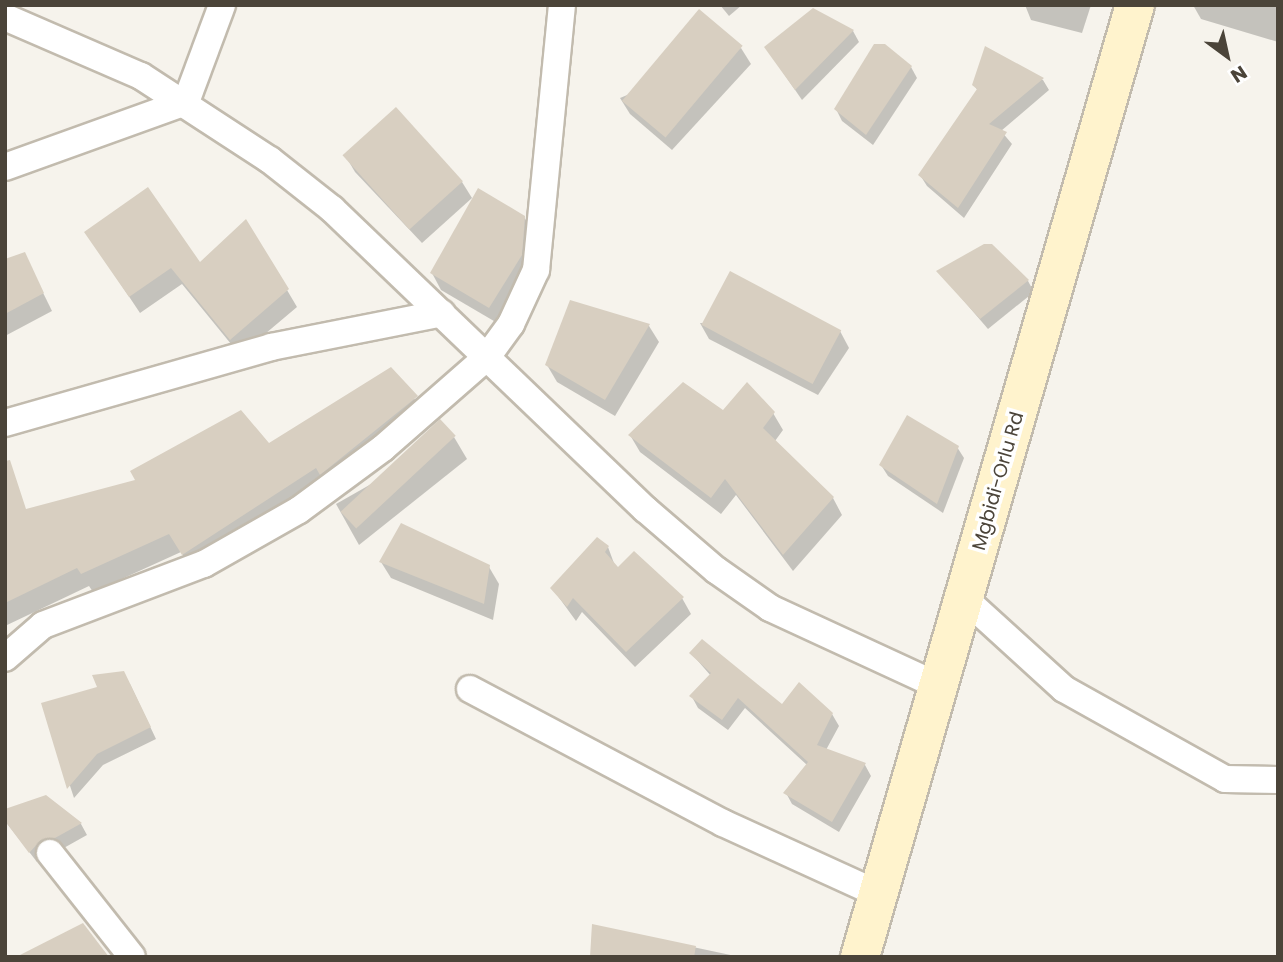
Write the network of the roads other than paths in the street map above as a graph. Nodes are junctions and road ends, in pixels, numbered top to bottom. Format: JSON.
{"nodes":[{"id":1,"x":222,"y":5,"type":"edge"},
{"id":2,"x":562,"y":5,"type":"edge"},
{"id":3,"x":1135,"y":5,"type":"edge"},
{"id":4,"x":5,"y":17,"type":"edge"},
{"id":5,"x":186,"y":102,"type":"junction"},
{"id":6,"x":5,"y":167,"type":"edge"},
{"id":7,"x":442,"y":313,"type":"junction"},
{"id":8,"x":487,"y":357,"type":"junction"},
{"id":9,"x":5,"y":423,"type":"edge"},
{"id":10,"x":964,"y":598,"type":"junction"},
{"id":11,"x":5,"y":658,"type":"edge"},
{"id":12,"x":939,"y":685,"type":"junction"},
{"id":13,"x":470,"y":689,"type":"dead end"},
{"id":14,"x":1278,"y":780,"type":"edge"},
{"id":15,"x":50,"y":853,"type":"dead end"},
{"id":16,"x":878,"y":894,"type":"junction"},
{"id":17,"x":132,"y":957,"type":"edge"},
{"id":18,"x":860,"y":957,"type":"edge"}],
"edges":[{"from":1,"to":5,"type":"street"},
{"from":2,"to":8,"type":"street"},
{"from":3,"to":10,"type":"main road","name":"Mgbidi-Orlu Rd"},
{"from":4,"to":5,"type":"street"},
{"from":5,"to":6,"type":"street"},
{"from":5,"to":7,"type":"street"},
{"from":7,"to":8,"type":"street"},
{"from":7,"to":9,"type":"street"},
{"from":8,"to":11,"type":"street"},
{"from":8,"to":12,"type":"street"},
{"from":10,"to":12,"type":"main road","name":"Mgbidi-Orlu Rd"},
{"from":10,"to":14,"type":"street"},
{"from":12,"to":16,"type":"main road","name":"Mgbidi-Orlu Rd"},
{"from":13,"to":16,"type":"street"},
{"from":15,"to":17,"type":"street"},
{"from":16,"to":18,"type":"main road","name":"Mgbidi-Orlu Rd"}]}
